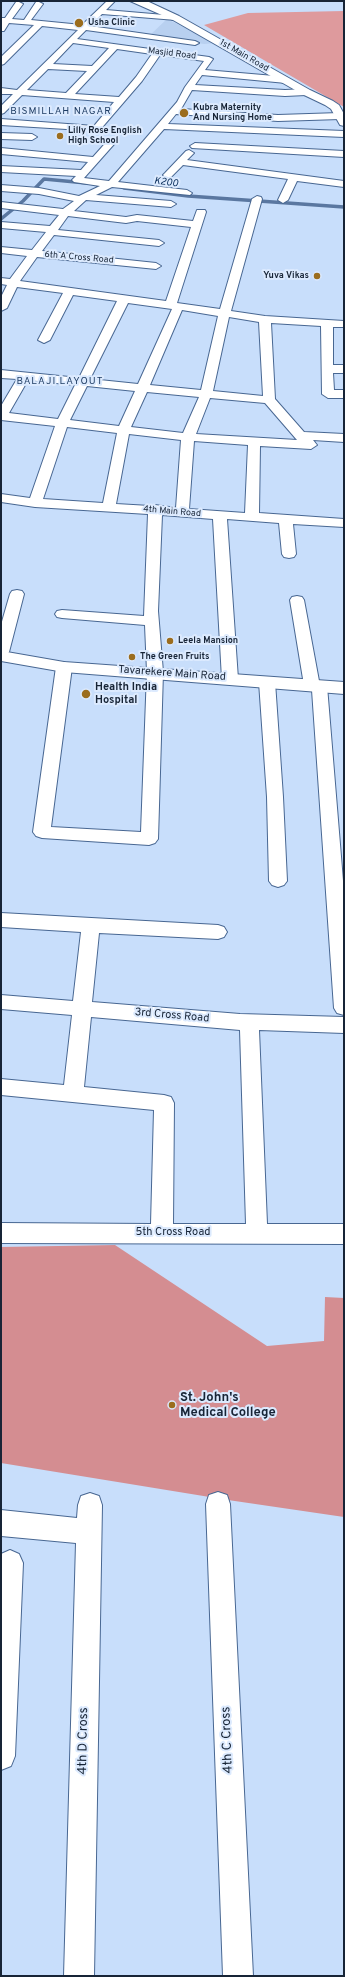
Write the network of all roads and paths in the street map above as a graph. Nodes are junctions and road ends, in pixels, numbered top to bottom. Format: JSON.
{"nodes":[{"id":1,"x":111,"y":1,"type":"edge"},
{"id":2,"x":134,"y":1,"type":"edge"},
{"id":3,"x":19,"y":4,"type":"dead end"},
{"id":4,"x":40,"y":4,"type":"dead end"},
{"id":5,"x":102,"y":12,"type":"junction"},
{"id":6,"x":176,"y":18,"type":"junction"},
{"id":7,"x":4,"y":20,"type":"edge"},
{"id":8,"x":27,"y":21,"type":"junction"},
{"id":9,"x":41,"y":23,"type":"junction"},
{"id":10,"x":86,"y":28,"type":"junction"},
{"id":11,"x":1,"y":29,"type":"edge"},
{"id":12,"x":72,"y":41,"type":"junction"},
{"id":13,"x":195,"y":43,"type":"dead end"},
{"id":14,"x":115,"y":46,"type":"junction"},
{"id":15,"x":157,"y":53,"type":"junction"},
{"id":16,"x":1,"y":62,"type":"edge"},
{"id":17,"x":48,"y":66,"type":"junction"},
{"id":18,"x":92,"y":69,"type":"junction"},
{"id":19,"x":200,"y":72,"type":"junction"},
{"id":20,"x":286,"y":80,"type":"junction"},
{"id":21,"x":190,"y":87,"type":"junction"},
{"id":22,"x":1,"y":91,"type":"edge"},
{"id":23,"x":21,"y":92,"type":"junction"},
{"id":24,"x":306,"y":92,"type":"junction"},
{"id":25,"x":68,"y":96,"type":"junction"},
{"id":26,"x":119,"y":100,"type":"junction"},
{"id":27,"x":181,"y":102,"type":"junction"},
{"id":28,"x":8,"y":104,"type":"junction"},
{"id":29,"x":24,"y":105,"type":"dead end"},
{"id":30,"x":225,"y":105,"type":"dead end"},
{"id":31,"x":315,"y":107,"type":"dead end"},
{"id":32,"x":1,"y":111,"type":"edge"},
{"id":33,"x":173,"y":111,"type":"junction"},
{"id":34,"x":340,"y":116,"type":"edge"},
{"id":35,"x":1,"y":122,"type":"edge"},
{"id":36,"x":161,"y":126,"type":"junction"},
{"id":37,"x":208,"y":129,"type":"junction"},
{"id":38,"x":344,"y":134,"type":"edge"},
{"id":39,"x":1,"y":136,"type":"edge"},
{"id":40,"x":45,"y":138,"type":"dead end"},
{"id":41,"x":114,"y":140,"type":"dead end"},
{"id":42,"x":195,"y":146,"type":"junction"},
{"id":43,"x":1,"y":151,"type":"edge"},
{"id":44,"x":344,"y":154,"type":"edge"},
{"id":45,"x":94,"y":160,"type":"junction"},
{"id":46,"x":180,"y":162,"type":"junction"},
{"id":47,"x":1,"y":169,"type":"edge"},
{"id":48,"x":82,"y":173,"type":"junction"},
{"id":49,"x":168,"y":175,"type":"dead end"},
{"id":50,"x":294,"y":176,"type":"junction"},
{"id":51,"x":111,"y":184,"type":"junction"},
{"id":52,"x":344,"y":184,"type":"edge"},
{"id":53,"x":1,"y":188,"type":"edge"},
{"id":54,"x":187,"y":193,"type":"dead end"},
{"id":55,"x":82,"y":198,"type":"junction"},
{"id":56,"x":257,"y":199,"type":"dead end"},
{"id":57,"x":283,"y":200,"type":"dead end"},
{"id":58,"x":171,"y":204,"type":"dead end"},
{"id":59,"x":1,"y":205,"type":"edge"},
{"id":60,"x":66,"y":212,"type":"junction"},
{"id":61,"x":201,"y":212,"type":"dead end"},
{"id":62,"x":197,"y":224,"type":"junction"},
{"id":63,"x":1,"y":225,"type":"edge"},
{"id":64,"x":53,"y":231,"type":"junction"},
{"id":65,"x":159,"y":243,"type":"dead end"},
{"id":66,"x":1,"y":250,"type":"edge"},
{"id":67,"x":34,"y":254,"type":"junction"},
{"id":68,"x":156,"y":266,"type":"dead end"},
{"id":69,"x":1,"y":281,"type":"edge"},
{"id":70,"x":14,"y":283,"type":"junction"},
{"id":71,"x":69,"y":292,"type":"junction"},
{"id":72,"x":124,"y":299,"type":"junction"},
{"id":73,"x":174,"y":307,"type":"junction"},
{"id":74,"x":1,"y":308,"type":"edge"},
{"id":75,"x":224,"y":314,"type":"junction"},
{"id":76,"x":265,"y":319,"type":"junction"},
{"id":77,"x":327,"y":323,"type":"junction"},
{"id":78,"x":344,"y":324,"type":"edge"},
{"id":79,"x":44,"y":340,"type":"dead end"},
{"id":80,"x":327,"y":369,"type":"junction"},
{"id":81,"x":344,"y":369,"type":"edge"},
{"id":82,"x":1,"y":374,"type":"edge"},
{"id":83,"x":25,"y":376,"type":"junction"},
{"id":84,"x":84,"y":382,"type":"junction"},
{"id":85,"x":142,"y":387,"type":"junction"},
{"id":86,"x":206,"y":394,"type":"junction"},
{"id":87,"x":344,"y":394,"type":"edge"},
{"id":88,"x":269,"y":400,"type":"junction"},
{"id":89,"x":1,"y":416,"type":"edge"},
{"id":90,"x":63,"y":422,"type":"junction"},
{"id":91,"x":124,"y":429,"type":"junction"},
{"id":92,"x":300,"y":436,"type":"junction"},
{"id":93,"x":188,"y":437,"type":"junction"},
{"id":94,"x":344,"y":438,"type":"edge"},
{"id":95,"x":254,"y":442,"type":"junction"},
{"id":96,"x":1,"y":498,"type":"edge"},
{"id":97,"x":35,"y":503,"type":"junction"},
{"id":98,"x":109,"y":508,"type":"junction"},
{"id":99,"x":155,"y":509,"type":"junction"},
{"id":100,"x":182,"y":512,"type":"junction"},
{"id":101,"x":220,"y":516,"type":"junction"},
{"id":102,"x":252,"y":518,"type":"junction"},
{"id":103,"x":286,"y":521,"type":"junction"},
{"id":104,"x":344,"y":524,"type":"edge"},
{"id":105,"x":289,"y":554,"type":"dead end"},
{"id":106,"x":17,"y":594,"type":"dead end"},
{"id":107,"x":297,"y":600,"type":"dead end"},
{"id":108,"x":62,"y":614,"type":"dead end"},
{"id":109,"x":152,"y":621,"type":"junction"},
{"id":110,"x":1,"y":652,"type":"edge"},
{"id":111,"x":1,"y":656,"type":"edge"},
{"id":112,"x":64,"y":666,"type":"junction"},
{"id":113,"x":155,"y":672,"type":"junction"},
{"id":114,"x":230,"y":679,"type":"junction"},
{"id":115,"x":267,"y":682,"type":"junction"},
{"id":116,"x":316,"y":685,"type":"junction"},
{"id":117,"x":344,"y":688,"type":"edge"},
{"id":118,"x":278,"y":881,"type":"dead end"},
{"id":119,"x":1,"y":920,"type":"edge"},
{"id":120,"x":91,"y":926,"type":"junction"},
{"id":121,"x":218,"y":932,"type":"dead end"},
{"id":122,"x":1,"y":1002,"type":"edge"},
{"id":123,"x":83,"y":1008,"type":"junction"},
{"id":124,"x":344,"y":1008,"type":"edge"},
{"id":125,"x":249,"y":1022,"type":"junction"},
{"id":126,"x":344,"y":1025,"type":"edge"},
{"id":127,"x":1,"y":1087,"type":"edge"},
{"id":128,"x":73,"y":1094,"type":"junction"},
{"id":129,"x":1,"y":1233,"type":"edge"},
{"id":130,"x":162,"y":1233,"type":"junction"},
{"id":131,"x":257,"y":1234,"type":"junction"},
{"id":132,"x":344,"y":1234,"type":"edge"},
{"id":133,"x":218,"y":1504,"type":"dead end"},
{"id":134,"x":1,"y":1523,"type":"edge"},
{"id":135,"x":10,"y":1563,"type":"dead end"},
{"id":136,"x":1,"y":1756,"type":"edge"},
{"id":137,"x":79,"y":1976,"type":"edge"},
{"id":138,"x":238,"y":1976,"type":"edge"}],
"edges":[{"from":1,"to":5,"type":"street"},
{"from":2,"to":6,"type":"street","name":"1st Main Road"},
{"from":3,"to":7,"type":"street"},
{"from":4,"to":8,"type":"street"},
{"from":5,"to":6,"type":"street"},
{"from":5,"to":10,"type":"street"},
{"from":6,"to":20,"type":"street","name":"1st Main Road"},
{"from":7,"to":8,"type":"street"},
{"from":7,"to":11,"type":"street"},
{"from":8,"to":9,"type":"street"},
{"from":9,"to":10,"type":"street"},
{"from":9,"to":16,"type":"street"},
{"from":10,"to":12,"type":"street"},
{"from":10,"to":13,"type":"street"},
{"from":12,"to":14,"type":"street","name":"Masjid Road"},
{"from":12,"to":17,"type":"street"},
{"from":14,"to":15,"type":"street","name":"Masjid Road"},
{"from":14,"to":18,"type":"street"},
{"from":15,"to":19,"type":"street","name":"Masjid Road"},
{"from":15,"to":26,"type":"street"},
{"from":17,"to":18,"type":"street"},
{"from":17,"to":23,"type":"street"},
{"from":18,"to":25,"type":"street"},
{"from":19,"to":20,"type":"street"},
{"from":19,"to":21,"type":"street","name":"Masjid Road"},
{"from":20,"to":24,"type":"street","name":"1st Main Road"},
{"from":21,"to":24,"type":"street"},
{"from":21,"to":27,"type":"street","name":"Masjid Road"},
{"from":22,"to":23,"type":"street"},
{"from":23,"to":25,"type":"street"},
{"from":23,"to":28,"type":"street"},
{"from":24,"to":34,"type":"street","name":"1st Main Road"},
{"from":25,"to":26,"type":"street"},
{"from":26,"to":35,"type":"street"},
{"from":27,"to":30,"type":"street"},
{"from":27,"to":33,"type":"street","name":"Masjid Road"},
{"from":28,"to":29,"type":"street"},
{"from":28,"to":32,"type":"street"},
{"from":31,"to":34,"type":"street"},
{"from":33,"to":34,"type":"street"},
{"from":33,"to":36,"type":"street","name":"Masjid Road"},
{"from":36,"to":37,"type":"street"},
{"from":36,"to":51,"type":"street","name":"Masjid Road"},
{"from":37,"to":38,"type":"street"},
{"from":37,"to":42,"type":"street"},
{"from":39,"to":40,"type":"street"},
{"from":41,"to":45,"type":"street"},
{"from":42,"to":44,"type":"street"},
{"from":42,"to":46,"type":"street"},
{"from":43,"to":45,"type":"street"},
{"from":45,"to":48,"type":"street"},
{"from":46,"to":49,"type":"street"},
{"from":46,"to":50,"type":"street"},
{"from":47,"to":48,"type":"street"},
{"from":48,"to":51,"type":"street"},
{"from":50,"to":52,"type":"street"},
{"from":50,"to":57,"type":"street"},
{"from":51,"to":54,"type":"street"},
{"from":51,"to":55,"type":"street"},
{"from":53,"to":55,"type":"street"},
{"from":55,"to":58,"type":"street"},
{"from":55,"to":60,"type":"street"},
{"from":56,"to":75,"type":"street"},
{"from":59,"to":60,"type":"street"},
{"from":60,"to":62,"type":"street"},
{"from":60,"to":64,"type":"street"},
{"from":61,"to":62,"type":"street"},
{"from":62,"to":73,"type":"street"},
{"from":63,"to":64,"type":"street"},
{"from":64,"to":65,"type":"street"},
{"from":64,"to":67,"type":"street"},
{"from":66,"to":67,"type":"street","name":"6th A Cross Road"},
{"from":67,"to":68,"type":"street","name":"6th A Cross Road"},
{"from":67,"to":70,"type":"street"},
{"from":69,"to":70,"type":"street"},
{"from":70,"to":71,"type":"street"},
{"from":70,"to":74,"type":"street"},
{"from":71,"to":72,"type":"street"},
{"from":71,"to":79,"type":"street"},
{"from":72,"to":73,"type":"street"},
{"from":72,"to":84,"type":"street"},
{"from":73,"to":75,"type":"street"},
{"from":73,"to":85,"type":"street"},
{"from":75,"to":76,"type":"street"},
{"from":75,"to":86,"type":"street"},
{"from":76,"to":77,"type":"street"},
{"from":76,"to":88,"type":"street"},
{"from":77,"to":78,"type":"street"},
{"from":77,"to":80,"type":"street"},
{"from":80,"to":81,"type":"street"},
{"from":80,"to":87,"type":"street"},
{"from":82,"to":83,"type":"street"},
{"from":83,"to":84,"type":"street"},
{"from":83,"to":89,"type":"street"},
{"from":84,"to":85,"type":"street"},
{"from":84,"to":90,"type":"street"},
{"from":85,"to":86,"type":"street"},
{"from":85,"to":91,"type":"street"},
{"from":86,"to":88,"type":"street"},
{"from":86,"to":93,"type":"street"},
{"from":88,"to":92,"type":"street"},
{"from":89,"to":90,"type":"street"},
{"from":90,"to":91,"type":"street"},
{"from":90,"to":97,"type":"street"},
{"from":91,"to":93,"type":"street"},
{"from":91,"to":98,"type":"street"},
{"from":92,"to":94,"type":"street"},
{"from":92,"to":95,"type":"street"},
{"from":93,"to":95,"type":"street"},
{"from":93,"to":100,"type":"street"},
{"from":95,"to":102,"type":"street"},
{"from":96,"to":97,"type":"street","name":"4th Main Road"},
{"from":97,"to":98,"type":"street","name":"4th Main Road"},
{"from":98,"to":99,"type":"street","name":"4th Main Road"},
{"from":99,"to":100,"type":"street","name":"4th Main Road"},
{"from":99,"to":109,"type":"street"},
{"from":100,"to":101,"type":"street","name":"4th Main Road"},
{"from":101,"to":102,"type":"street","name":"4th Main Road"},
{"from":101,"to":114,"type":"street"},
{"from":102,"to":103,"type":"street","name":"4th Main Road"},
{"from":103,"to":104,"type":"street","name":"4th Main Road"},
{"from":103,"to":105,"type":"street"},
{"from":106,"to":110,"type":"street"},
{"from":107,"to":116,"type":"street"},
{"from":108,"to":109,"type":"street"},
{"from":109,"to":113,"type":"street"},
{"from":111,"to":112,"type":"street","name":"Tavarekere Main Road"},
{"from":112,"to":113,"type":"street","name":"Tavarekere Main Road"},
{"from":112,"to":113,"type":"street"},
{"from":113,"to":114,"type":"street","name":"Tavarekere Main Road"},
{"from":114,"to":115,"type":"street","name":"Tavarekere Main Road"},
{"from":115,"to":116,"type":"street","name":"Tavarekere Main Road"},
{"from":115,"to":118,"type":"street"},
{"from":116,"to":117,"type":"street","name":"Tavarekere Main Road"},
{"from":116,"to":124,"type":"street"},
{"from":119,"to":120,"type":"street"},
{"from":120,"to":121,"type":"street"},
{"from":120,"to":123,"type":"street"},
{"from":122,"to":123,"type":"street","name":"3rd Cross Road"},
{"from":123,"to":125,"type":"street","name":"3rd Cross Road"},
{"from":123,"to":128,"type":"street"},
{"from":125,"to":126,"type":"street","name":"3rd Cross Road"},
{"from":125,"to":131,"type":"street"},
{"from":127,"to":128,"type":"street"},
{"from":128,"to":130,"type":"street"},
{"from":129,"to":130,"type":"street","name":"5th Cross Road"},
{"from":130,"to":131,"type":"street","name":"5th Cross Road"},
{"from":131,"to":132,"type":"street","name":"5th Cross Road"},
{"from":133,"to":138,"type":"street","name":"4th C Cross"},
{"from":134,"to":137,"type":"street","name":"4th D Cross"},
{"from":135,"to":136,"type":"street"}]}
